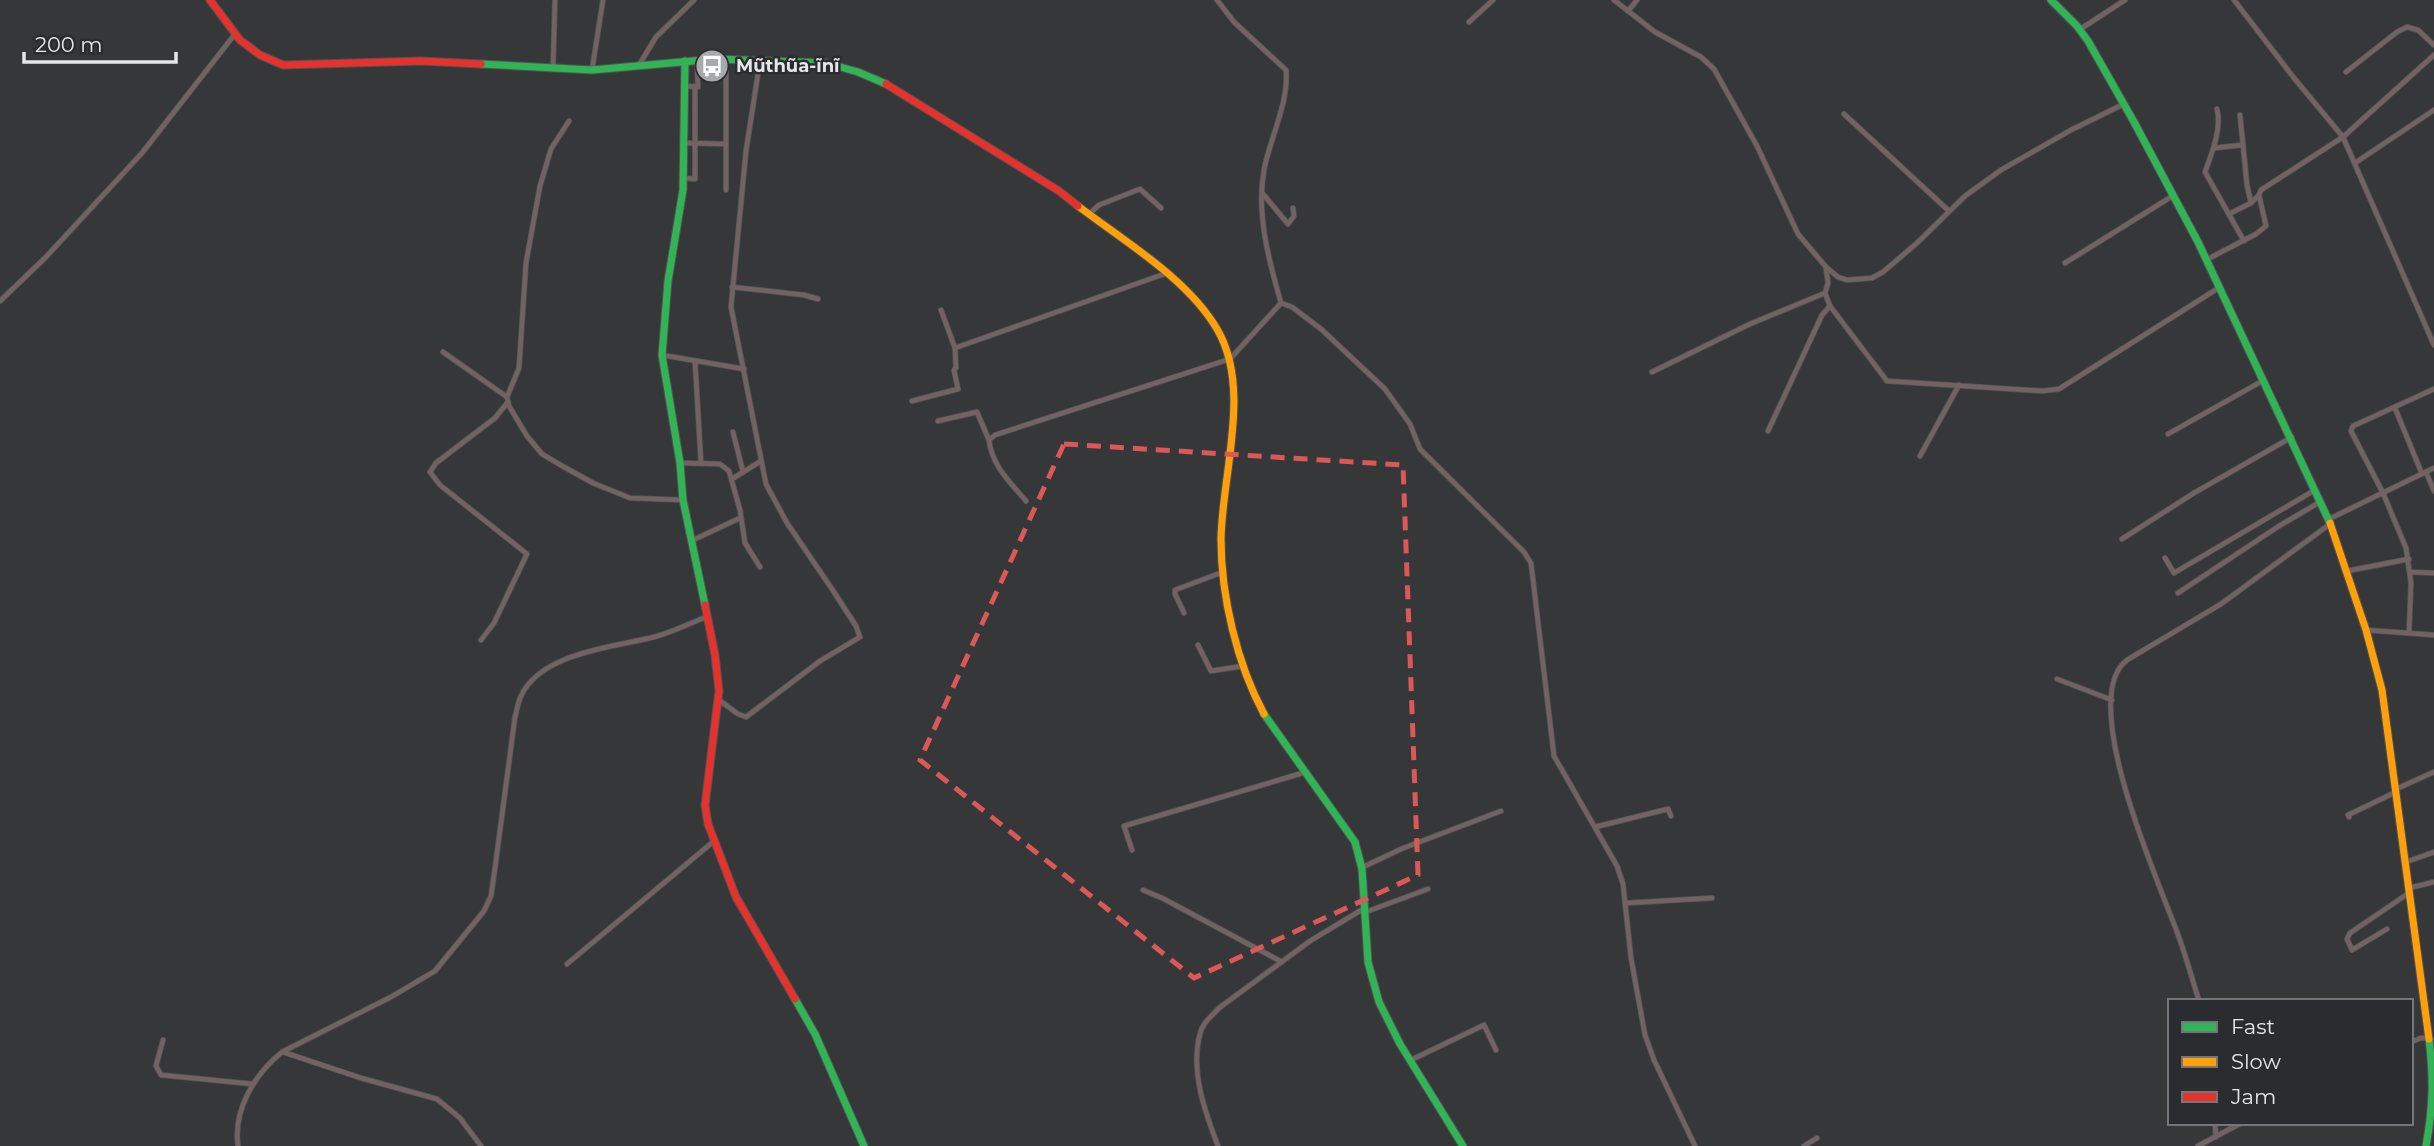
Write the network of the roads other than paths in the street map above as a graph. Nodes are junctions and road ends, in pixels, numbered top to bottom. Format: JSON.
{"nodes":[{"id":1,"x":210,"y":0,"type":"edge"},
{"id":2,"x":555,"y":0,"type":"edge"},
{"id":3,"x":603,"y":0,"type":"edge"},
{"id":4,"x":694,"y":0,"type":"edge"},
{"id":5,"x":1217,"y":0,"type":"edge"},
{"id":6,"x":1493,"y":0,"type":"edge"},
{"id":7,"x":1614,"y":0,"type":"edge"},
{"id":8,"x":1637,"y":0,"type":"edge"},
{"id":9,"x":2050,"y":0,"type":"edge"},
{"id":10,"x":2125,"y":0,"type":"edge"},
{"id":11,"x":2234,"y":0,"type":"edge"},
{"id":12,"x":1628,"y":11,"type":"junction"},
{"id":13,"x":1469,"y":22,"type":"dead end"},
{"id":14,"x":2079,"y":30,"type":"junction"},
{"id":15,"x":235,"y":34,"type":"junction"},
{"id":16,"x":2434,"y":45,"type":"edge"},
{"id":17,"x":2434,"y":55,"type":"edge"},
{"id":18,"x":697,"y":60,"type":"junction"},
{"id":19,"x":726,"y":60,"type":"junction"},
{"id":20,"x":760,"y":60,"type":"junction"},
{"id":21,"x":685,"y":61,"type":"junction"},
{"id":22,"x":2432,"y":61,"type":"edge"},
{"id":23,"x":639,"y":65,"type":"junction"},
{"id":24,"x":553,"y":68,"type":"junction"},
{"id":25,"x":592,"y":70,"type":"junction"},
{"id":26,"x":2346,"y":72,"type":"dead end"},
{"id":27,"x":685,"y":86,"type":"junction"},
{"id":28,"x":695,"y":86,"type":"junction"},
{"id":29,"x":2124,"y":104,"type":"junction"},
{"id":30,"x":2217,"y":109,"type":"dead end"},
{"id":31,"x":2434,"y":110,"type":"edge"},
{"id":32,"x":1844,"y":114,"type":"dead end"},
{"id":33,"x":2240,"y":115,"type":"dead end"},
{"id":34,"x":569,"y":121,"type":"dead end"},
{"id":35,"x":2343,"y":138,"type":"junction"},
{"id":36,"x":685,"y":143,"type":"junction"},
{"id":37,"x":696,"y":143,"type":"junction"},
{"id":38,"x":726,"y":144,"type":"junction"},
{"id":39,"x":2242,"y":145,"type":"junction"},
{"id":40,"x":2214,"y":148,"type":"junction"},
{"id":41,"x":2354,"y":163,"type":"junction"},
{"id":42,"x":683,"y":178,"type":"junction"},
{"id":43,"x":726,"y":191,"type":"dead end"},
{"id":44,"x":1262,"y":193,"type":"junction"},
{"id":45,"x":2174,"y":195,"type":"junction"},
{"id":46,"x":2259,"y":195,"type":"junction"},
{"id":47,"x":2251,"y":203,"type":"junction"},
{"id":48,"x":1161,"y":208,"type":"dead end"},
{"id":49,"x":1293,"y":208,"type":"dead end"},
{"id":50,"x":1949,"y":211,"type":"junction"},
{"id":51,"x":2230,"y":214,"type":"junction"},
{"id":52,"x":1088,"y":215,"type":"junction"},
{"id":53,"x":2244,"y":241,"type":"junction"},
{"id":54,"x":2206,"y":260,"type":"junction"},
{"id":55,"x":2065,"y":263,"type":"dead end"},
{"id":56,"x":1826,"y":267,"type":"junction"},
{"id":57,"x":1168,"y":272,"type":"junction"},
{"id":58,"x":732,"y":287,"type":"junction"},
{"id":59,"x":2220,"y":287,"type":"junction"},
{"id":60,"x":1825,"y":293,"type":"junction"},
{"id":61,"x":818,"y":299,"type":"dead end"},
{"id":62,"x":0,"y":301,"type":"edge"},
{"id":63,"x":1281,"y":303,"type":"junction"},
{"id":64,"x":1830,"y":306,"type":"junction"},
{"id":65,"x":941,"y":310,"type":"dead end"},
{"id":66,"x":2434,"y":345,"type":"edge"},
{"id":67,"x":956,"y":348,"type":"junction"},
{"id":68,"x":443,"y":352,"type":"dead end"},
{"id":69,"x":662,"y":355,"type":"junction"},
{"id":70,"x":1230,"y":359,"type":"junction"},
{"id":71,"x":695,"y":361,"type":"junction"},
{"id":72,"x":744,"y":369,"type":"junction"},
{"id":73,"x":1651,"y":372,"type":"dead end"},
{"id":74,"x":2264,"y":380,"type":"junction"},
{"id":75,"x":1959,"y":385,"type":"junction"},
{"id":76,"x":2434,"y":388,"type":"edge"},
{"id":77,"x":508,"y":400,"type":"junction"},
{"id":78,"x":912,"y":401,"type":"dead end"},
{"id":79,"x":2395,"y":408,"type":"junction"},
{"id":80,"x":938,"y":421,"type":"dead end"},
{"id":81,"x":1768,"y":431,"type":"dead end"},
{"id":82,"x":733,"y":432,"type":"dead end"},
{"id":83,"x":2168,"y":434,"type":"dead end"},
{"id":84,"x":2292,"y":437,"type":"junction"},
{"id":85,"x":989,"y":440,"type":"junction"},
{"id":86,"x":1920,"y":456,"type":"dead end"},
{"id":87,"x":761,"y":461,"type":"junction"},
{"id":88,"x":680,"y":463,"type":"junction"},
{"id":89,"x":701,"y":463,"type":"junction"},
{"id":90,"x":2434,"y":468,"type":"edge"},
{"id":91,"x":743,"y":472,"type":"junction"},
{"id":92,"x":2424,"y":473,"type":"junction"},
{"id":93,"x":732,"y":479,"type":"junction"},
{"id":94,"x":2315,"y":490,"type":"junction"},
{"id":95,"x":2434,"y":491,"type":"edge"},
{"id":96,"x":2384,"y":494,"type":"junction"},
{"id":97,"x":683,"y":500,"type":"junction"},
{"id":98,"x":1026,"y":501,"type":"dead end"},
{"id":99,"x":2320,"y":502,"type":"junction"},
{"id":100,"x":740,"y":518,"type":"junction"},
{"id":101,"x":2330,"y":521,"type":"junction"},
{"id":102,"x":2122,"y":539,"type":"dead end"},
{"id":103,"x":691,"y":541,"type":"junction"},
{"id":104,"x":2165,"y":558,"type":"dead end"},
{"id":105,"x":2409,"y":559,"type":"junction"},
{"id":106,"x":760,"y":567,"type":"dead end"},
{"id":107,"x":2347,"y":571,"type":"junction"},
{"id":108,"x":1223,"y":572,"type":"junction"},
{"id":109,"x":2410,"y":572,"type":"junction"},
{"id":110,"x":2434,"y":573,"type":"edge"},
{"id":111,"x":2178,"y":593,"type":"dead end"},
{"id":112,"x":1184,"y":613,"type":"dead end"},
{"id":113,"x":706,"y":617,"type":"junction"},
{"id":114,"x":2365,"y":630,"type":"junction"},
{"id":115,"x":2409,"y":633,"type":"junction"},
{"id":116,"x":2434,"y":635,"type":"edge"},
{"id":117,"x":481,"y":640,"type":"dead end"},
{"id":118,"x":1198,"y":645,"type":"dead end"},
{"id":119,"x":1243,"y":666,"type":"junction"},
{"id":120,"x":2057,"y":679,"type":"dead end"},
{"id":121,"x":719,"y":700,"type":"junction"},
{"id":122,"x":2112,"y":700,"type":"junction"},
{"id":123,"x":1307,"y":772,"type":"junction"},
{"id":124,"x":2434,"y":772,"type":"edge"},
{"id":125,"x":2396,"y":791,"type":"junction"},
{"id":126,"x":1501,"y":811,"type":"dead end"},
{"id":127,"x":1671,"y":816,"type":"dead end"},
{"id":128,"x":2349,"y":817,"type":"dead end"},
{"id":129,"x":1595,"y":827,"type":"junction"},
{"id":130,"x":714,"y":841,"type":"junction"},
{"id":131,"x":1132,"y":850,"type":"dead end"},
{"id":132,"x":2434,"y":852,"type":"edge"},
{"id":133,"x":2406,"y":862,"type":"junction"},
{"id":134,"x":1361,"y":868,"type":"junction"},
{"id":135,"x":2434,"y":882,"type":"edge"},
{"id":136,"x":1428,"y":889,"type":"dead end"},
{"id":137,"x":1143,"y":890,"type":"dead end"},
{"id":138,"x":2409,"y":890,"type":"junction"},
{"id":139,"x":1712,"y":898,"type":"dead end"},
{"id":140,"x":1626,"y":903,"type":"junction"},
{"id":141,"x":1363,"y":911,"type":"junction"},
{"id":142,"x":2387,"y":929,"type":"dead end"},
{"id":143,"x":1282,"y":962,"type":"junction"},
{"id":144,"x":567,"y":964,"type":"dead end"},
{"id":145,"x":2198,"y":999,"type":"edge"},
{"id":146,"x":2429,"y":1038,"type":"junction"},
{"id":147,"x":163,"y":1040,"type":"dead end"},
{"id":148,"x":2413,"y":1041,"type":"edge"},
{"id":149,"x":1496,"y":1050,"type":"dead end"},
{"id":150,"x":282,"y":1052,"type":"junction"},
{"id":151,"x":1411,"y":1060,"type":"junction"},
{"id":152,"x":2434,"y":1073,"type":"edge"},
{"id":153,"x":253,"y":1084,"type":"junction"},
{"id":154,"x":2215,"y":1125,"type":"edge"},
{"id":155,"x":2237,"y":1125,"type":"edge"},
{"id":156,"x":2216,"y":1137,"type":"junction"},
{"id":157,"x":1817,"y":1138,"type":"dead end"},
{"id":158,"x":238,"y":1146,"type":"edge"},
{"id":159,"x":481,"y":1146,"type":"edge"},
{"id":160,"x":864,"y":1146,"type":"edge"},
{"id":161,"x":1218,"y":1146,"type":"edge"},
{"id":162,"x":1463,"y":1146,"type":"edge"},
{"id":163,"x":1695,"y":1146,"type":"edge"},
{"id":164,"x":1804,"y":1146,"type":"edge"},
{"id":165,"x":2198,"y":1146,"type":"edge"},
{"id":166,"x":2426,"y":1146,"type":"edge"}],
"edges":[{"from":1,"to":15,"type":"street"},
{"from":2,"to":24,"type":"street"},
{"from":3,"to":25,"type":"street"},
{"from":4,"to":23,"type":"street"},
{"from":5,"to":44,"type":"street"},
{"from":6,"to":13,"type":"street"},
{"from":7,"to":12,"type":"street"},
{"from":8,"to":12,"type":"street"},
{"from":9,"to":14,"type":"street"},
{"from":10,"to":14,"type":"street"},
{"from":11,"to":35,"type":"street"},
{"from":12,"to":56,"type":"street"},
{"from":14,"to":29,"type":"street"},
{"from":15,"to":24,"type":"street"},
{"from":15,"to":62,"type":"street"},
{"from":16,"to":26,"type":"street"},
{"from":17,"to":22,"type":"street"},
{"from":18,"to":19,"type":"street"},
{"from":18,"to":21,"type":"street"},
{"from":18,"to":28,"type":"street"},
{"from":19,"to":20,"type":"street"},
{"from":19,"to":38,"type":"street"},
{"from":20,"to":52,"type":"street"},
{"from":20,"to":58,"type":"street"},
{"from":21,"to":23,"type":"street"},
{"from":21,"to":27,"type":"street"},
{"from":22,"to":35,"type":"street"},
{"from":23,"to":25,"type":"street"},
{"from":24,"to":25,"type":"street"},
{"from":27,"to":28,"type":"street"},
{"from":27,"to":36,"type":"street"},
{"from":28,"to":37,"type":"street"},
{"from":29,"to":45,"type":"street"},
{"from":29,"to":50,"type":"street"},
{"from":30,"to":40,"type":"street"},
{"from":31,"to":41,"type":"street"},
{"from":32,"to":50,"type":"street"},
{"from":33,"to":39,"type":"street"},
{"from":34,"to":77,"type":"street"},
{"from":35,"to":41,"type":"street"},
{"from":35,"to":46,"type":"street"},
{"from":36,"to":37,"type":"street"},
{"from":36,"to":42,"type":"street"},
{"from":37,"to":38,"type":"street"},
{"from":37,"to":42,"type":"street"},
{"from":38,"to":43,"type":"street"},
{"from":39,"to":40,"type":"street"},
{"from":39,"to":47,"type":"street"},
{"from":40,"to":51,"type":"street"},
{"from":41,"to":66,"type":"street"},
{"from":42,"to":69,"type":"street"},
{"from":44,"to":49,"type":"street"},
{"from":44,"to":63,"type":"street"},
{"from":45,"to":54,"type":"street"},
{"from":45,"to":55,"type":"street"},
{"from":46,"to":47,"type":"street"},
{"from":46,"to":53,"type":"street"},
{"from":47,"to":51,"type":"street"},
{"from":48,"to":52,"type":"street"},
{"from":50,"to":56,"type":"street"},
{"from":51,"to":53,"type":"street"},
{"from":52,"to":57,"type":"street"},
{"from":53,"to":54,"type":"street"},
{"from":54,"to":59,"type":"street"},
{"from":56,"to":60,"type":"street"},
{"from":57,"to":67,"type":"street"},
{"from":57,"to":70,"type":"street"},
{"from":58,"to":61,"type":"street"},
{"from":58,"to":72,"type":"street"},
{"from":59,"to":74,"type":"street"},
{"from":59,"to":75,"type":"street"},
{"from":60,"to":64,"type":"street"},
{"from":60,"to":73,"type":"street"},
{"from":63,"to":70,"type":"street"},
{"from":63,"to":129,"type":"street"},
{"from":64,"to":75,"type":"street"},
{"from":64,"to":81,"type":"street"},
{"from":65,"to":67,"type":"street"},
{"from":67,"to":78,"type":"street"},
{"from":68,"to":77,"type":"street"},
{"from":69,"to":71,"type":"street"},
{"from":69,"to":88,"type":"street"},
{"from":70,"to":85,"type":"street"},
{"from":70,"to":108,"type":"street"},
{"from":71,"to":72,"type":"street"},
{"from":71,"to":89,"type":"street"},
{"from":72,"to":87,"type":"street"},
{"from":74,"to":83,"type":"street"},
{"from":74,"to":84,"type":"street"},
{"from":75,"to":86,"type":"street"},
{"from":76,"to":79,"type":"street"},
{"from":77,"to":97,"type":"street"},
{"from":77,"to":117,"type":"street"},
{"from":79,"to":92,"type":"street"},
{"from":79,"to":96,"type":"street"},
{"from":80,"to":85,"type":"street"},
{"from":82,"to":91,"type":"street"},
{"from":84,"to":94,"type":"street"},
{"from":84,"to":102,"type":"street"},
{"from":85,"to":98,"type":"street"},
{"from":87,"to":91,"type":"street"},
{"from":87,"to":121,"type":"street"},
{"from":88,"to":89,"type":"street"},
{"from":88,"to":97,"type":"street"},
{"from":89,"to":93,"type":"street"},
{"from":90,"to":92,"type":"street"},
{"from":91,"to":93,"type":"street"},
{"from":92,"to":95,"type":"street"},
{"from":92,"to":96,"type":"street"},
{"from":93,"to":100,"type":"street"},
{"from":94,"to":99,"type":"street"},
{"from":94,"to":104,"type":"street"},
{"from":96,"to":101,"type":"street"},
{"from":96,"to":105,"type":"street"},
{"from":97,"to":103,"type":"street"},
{"from":99,"to":101,"type":"street"},
{"from":99,"to":111,"type":"street"},
{"from":100,"to":103,"type":"street"},
{"from":100,"to":106,"type":"street"},
{"from":101,"to":107,"type":"street"},
{"from":101,"to":122,"type":"street"},
{"from":103,"to":113,"type":"street"},
{"from":105,"to":107,"type":"street"},
{"from":105,"to":109,"type":"street"},
{"from":107,"to":114,"type":"street"},
{"from":108,"to":112,"type":"street"},
{"from":108,"to":119,"type":"street"},
{"from":109,"to":110,"type":"street"},
{"from":109,"to":115,"type":"street"},
{"from":113,"to":121,"type":"street"},
{"from":113,"to":150,"type":"street"},
{"from":114,"to":115,"type":"street"},
{"from":114,"to":125,"type":"street"},
{"from":115,"to":116,"type":"street"},
{"from":118,"to":119,"type":"street"},
{"from":119,"to":123,"type":"street"},
{"from":120,"to":122,"type":"street"},
{"from":121,"to":130,"type":"street"},
{"from":122,"to":145,"type":"street"},
{"from":123,"to":131,"type":"street"},
{"from":123,"to":134,"type":"street"},
{"from":124,"to":125,"type":"street"},
{"from":125,"to":128,"type":"street"},
{"from":125,"to":133,"type":"street"},
{"from":126,"to":134,"type":"street"},
{"from":127,"to":129,"type":"street"},
{"from":129,"to":140,"type":"street"},
{"from":130,"to":144,"type":"street"},
{"from":130,"to":160,"type":"street"},
{"from":132,"to":133,"type":"street"},
{"from":133,"to":138,"type":"street"},
{"from":134,"to":141,"type":"street"},
{"from":135,"to":138,"type":"street"},
{"from":136,"to":141,"type":"street"},
{"from":137,"to":143,"type":"street"},
{"from":138,"to":142,"type":"street"},
{"from":138,"to":146,"type":"street"},
{"from":139,"to":140,"type":"street"},
{"from":140,"to":163,"type":"street"},
{"from":141,"to":143,"type":"street"},
{"from":141,"to":151,"type":"street"},
{"from":143,"to":161,"type":"street"},
{"from":146,"to":148,"type":"street"},
{"from":146,"to":152,"type":"street"},
{"from":147,"to":153,"type":"street"},
{"from":149,"to":151,"type":"street"},
{"from":150,"to":153,"type":"street"},
{"from":150,"to":159,"type":"street"},
{"from":151,"to":162,"type":"street"},
{"from":152,"to":166,"type":"street"},
{"from":153,"to":158,"type":"street"},
{"from":154,"to":156,"type":"street"},
{"from":155,"to":156,"type":"street"},
{"from":156,"to":165,"type":"street"},
{"from":157,"to":164,"type":"street"}]}
